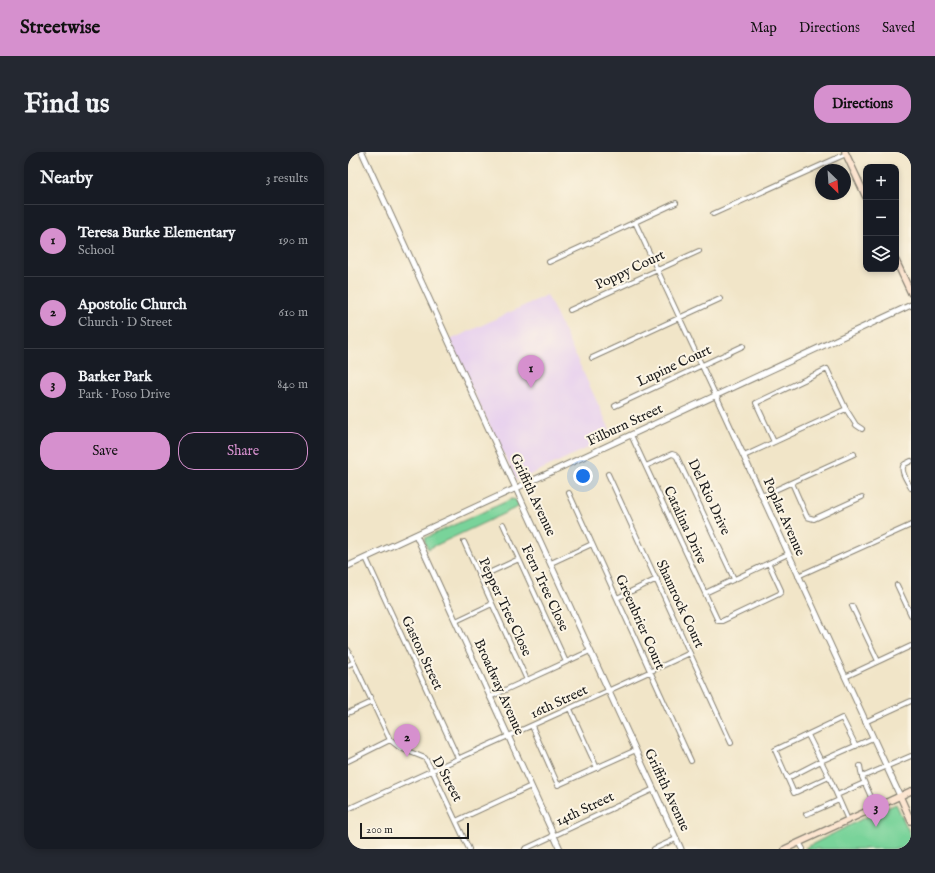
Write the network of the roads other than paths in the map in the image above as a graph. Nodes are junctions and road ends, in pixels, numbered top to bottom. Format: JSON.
{"nodes":[{"id":1,"x":362,"y":152,"type":"edge"},
{"id":2,"x":845,"y":153,"type":"edge"},
{"id":3,"x":863,"y":191,"type":"edge"},
{"id":4,"x":676,"y":203,"type":"dead end"},
{"id":5,"x":713,"y":214,"type":"dead end"},
{"id":6,"x":635,"y":222,"type":"junction"},
{"id":7,"x":699,"y":251,"type":"dead end"},
{"id":8,"x":549,"y":262,"type":"dead end"},
{"id":9,"x":899,"y":267,"type":"edge"},
{"id":10,"x":657,"y":270,"type":"junction"},
{"id":11,"x":911,"y":293,"type":"edge"},
{"id":12,"x":720,"y":299,"type":"dead end"},
{"id":13,"x":911,"y":305,"type":"edge"},
{"id":14,"x":570,"y":310,"type":"dead end"},
{"id":15,"x":679,"y":318,"type":"junction"},
{"id":16,"x":743,"y":346,"type":"dead end"},
{"id":17,"x":592,"y":358,"type":"dead end"},
{"id":18,"x":702,"y":366,"type":"junction"},
{"id":19,"x":716,"y":396,"type":"junction"},
{"id":20,"x":615,"y":406,"type":"dead end"},
{"id":21,"x":846,"y":410,"type":"junction"},
{"id":22,"x":862,"y":429,"type":"dead end"},
{"id":23,"x":631,"y":435,"type":"junction"},
{"id":24,"x":774,"y":442,"type":"junction"},
{"id":25,"x":854,"y":454,"type":"dead end"},
{"id":26,"x":744,"y":456,"type":"junction"},
{"id":27,"x":911,"y":461,"type":"edge"},
{"id":28,"x":646,"y":466,"type":"junction"},
{"id":29,"x":608,"y":474,"type":"dead end"},
{"id":30,"x":792,"y":483,"type":"junction"},
{"id":31,"x":516,"y":488,"type":"junction"},
{"id":32,"x":911,"y":488,"type":"edge"},
{"id":33,"x":568,"y":493,"type":"dead end"},
{"id":34,"x":762,"y":496,"type":"junction"},
{"id":35,"x":862,"y":497,"type":"dead end"},
{"id":36,"x":503,"y":524,"type":"dead end"},
{"id":37,"x":911,"y":525,"type":"edge"},
{"id":38,"x":416,"y":535,"type":"junction"},
{"id":39,"x":464,"y":542,"type":"dead end"},
{"id":40,"x":592,"y":544,"type":"junction"},
{"id":41,"x":788,"y":554,"type":"junction"},
{"id":42,"x":366,"y":558,"type":"junction"},
{"id":43,"x":519,"y":559,"type":"junction"},
{"id":44,"x":551,"y":563,"type":"junction"},
{"id":45,"x":769,"y":564,"type":"junction"},
{"id":46,"x":348,"y":566,"type":"edge"},
{"id":47,"x":798,"y":576,"type":"junction"},
{"id":48,"x":480,"y":577,"type":"junction"},
{"id":49,"x":657,"y":579,"type":"junction"},
{"id":50,"x":734,"y":579,"type":"junction"},
{"id":51,"x":897,"y":585,"type":"dead end"},
{"id":52,"x":704,"y":593,"type":"junction"},
{"id":53,"x":617,"y":598,"type":"junction"},
{"id":54,"x":492,"y":604,"type":"junction"},
{"id":55,"x":852,"y":606,"type":"dead end"},
{"id":56,"x":911,"y":615,"type":"edge"},
{"id":57,"x":456,"y":620,"type":"junction"},
{"id":58,"x":911,"y":646,"type":"edge"},
{"id":59,"x":348,"y":650,"type":"edge"},
{"id":60,"x":590,"y":651,"type":"junction"},
{"id":61,"x":690,"y":653,"type":"junction"},
{"id":62,"x":878,"y":661,"type":"junction"},
{"id":63,"x":354,"y":662,"type":"junction"},
{"id":64,"x":566,"y":662,"type":"junction"},
{"id":65,"x":348,"y":665,"type":"edge"},
{"id":66,"x":650,"y":672,"type":"junction"},
{"id":67,"x":845,"y":677,"type":"junction"},
{"id":68,"x":527,"y":680,"type":"junction"},
{"id":69,"x":609,"y":690,"type":"junction"},
{"id":70,"x":490,"y":697,"type":"junction"},
{"id":71,"x":911,"y":701,"type":"edge"},
{"id":72,"x":372,"y":702,"type":"junction"},
{"id":73,"x":570,"y":709,"type":"junction"},
{"id":74,"x":348,"y":713,"type":"edge"},
{"id":75,"x":865,"y":722,"type":"junction"},
{"id":76,"x":532,"y":726,"type":"junction"},
{"id":77,"x":808,"y":735,"type":"junction"},
{"id":78,"x":508,"y":736,"type":"junction"},
{"id":79,"x":872,"y":738,"type":"junction"},
{"id":80,"x":390,"y":740,"type":"junction"},
{"id":81,"x":731,"y":743,"type":"dead end"},
{"id":82,"x":856,"y":746,"type":"junction"},
{"id":83,"x":636,"y":750,"type":"junction"},
{"id":84,"x":911,"y":756,"type":"edge"},
{"id":85,"x":458,"y":758,"type":"junction"},
{"id":86,"x":348,"y":761,"type":"edge"},
{"id":87,"x":691,"y":761,"type":"dead end"},
{"id":88,"x":821,"y":761,"type":"junction"},
{"id":89,"x":860,"y":766,"type":"dead end"},
{"id":90,"x":886,"y":767,"type":"junction"},
{"id":91,"x":597,"y":768,"type":"junction"},
{"id":92,"x":432,"y":770,"type":"junction"},
{"id":93,"x":829,"y":776,"type":"junction"},
{"id":94,"x":788,"y":778,"type":"junction"},
{"id":95,"x":862,"y":778,"type":"junction"},
{"id":96,"x":864,"y":783,"type":"junction"},
{"id":97,"x":531,"y":786,"type":"junction"},
{"id":98,"x":654,"y":789,"type":"junction"},
{"id":99,"x":911,"y":791,"type":"edge"},
{"id":100,"x":837,"y":795,"type":"junction"},
{"id":101,"x":900,"y":796,"type":"junction"},
{"id":102,"x":871,"y":797,"type":"dead end"},
{"id":103,"x":839,"y":800,"type":"junction"},
{"id":104,"x":348,"y":809,"type":"edge"},
{"id":105,"x":806,"y":814,"type":"dead end"},
{"id":106,"x":848,"y":820,"type":"junction"},
{"id":107,"x":456,"y":821,"type":"junction"},
{"id":108,"x":911,"y":821,"type":"edge"},
{"id":109,"x":554,"y":836,"type":"junction"},
{"id":110,"x":676,"y":839,"type":"junction"},
{"id":111,"x":800,"y":842,"type":"junction"},
{"id":112,"x":469,"y":849,"type":"edge"},
{"id":113,"x":525,"y":849,"type":"edge"},
{"id":114,"x":560,"y":849,"type":"edge"},
{"id":115,"x":654,"y":849,"type":"edge"},
{"id":116,"x":681,"y":849,"type":"edge"},
{"id":117,"x":785,"y":849,"type":"edge"},
{"id":118,"x":802,"y":849,"type":"edge"}],
"edges":[{"from":1,"to":31,"type":"street","name":"Griffith Avenue"},
{"from":2,"to":3,"type":"main road"},
{"from":2,"to":5,"type":"street"},
{"from":4,"to":6,"type":"street"},
{"from":6,"to":8,"type":"street"},
{"from":6,"to":10,"type":"street","name":"Poplar Avenue"},
{"from":7,"to":10,"type":"street","name":"Poppy Court"},
{"from":9,"to":11,"type":"main road"},
{"from":10,"to":14,"type":"street","name":"Poppy Court"},
{"from":10,"to":15,"type":"street","name":"Poplar Avenue"},
{"from":12,"to":15,"type":"street"},
{"from":13,"to":19,"type":"street","name":"Filburn Street"},
{"from":15,"to":17,"type":"street"},
{"from":15,"to":18,"type":"street","name":"Poplar Avenue"},
{"from":16,"to":18,"type":"street","name":"Lupine Court"},
{"from":18,"to":19,"type":"street","name":"Poplar Avenue"},
{"from":18,"to":20,"type":"street","name":"Lupine Court"},
{"from":19,"to":23,"type":"street","name":"Filburn Street"},
{"from":19,"to":26,"type":"street","name":"Poplar Avenue"},
{"from":21,"to":22,"type":"street"},
{"from":21,"to":24,"type":"street"},
{"from":21,"to":24,"type":"street"},
{"from":23,"to":28,"type":"street","name":"Catalina Drive"},
{"from":23,"to":31,"type":"street","name":"Filburn Street"},
{"from":24,"to":26,"type":"street"},
{"from":25,"to":30,"type":"street"},
{"from":26,"to":34,"type":"street","name":"Poplar Avenue"},
{"from":27,"to":32,"type":"street"},
{"from":28,"to":50,"type":"street","name":"Del Rio Drive"},
{"from":28,"to":52,"type":"street","name":"Catalina Drive"},
{"from":29,"to":49,"type":"street","name":"Shamrock Court"},
{"from":30,"to":34,"type":"street"},
{"from":30,"to":35,"type":"street"},
{"from":31,"to":38,"type":"street","name":"Filburn Street"},
{"from":31,"to":44,"type":"street","name":"Griffith Avenue"},
{"from":33,"to":40,"type":"street","name":"Greenbrier Court"},
{"from":34,"to":41,"type":"street","name":"Poplar Avenue"},
{"from":36,"to":43,"type":"street","name":"Fern Tree Close"},
{"from":37,"to":47,"type":"street"},
{"from":38,"to":42,"type":"street","name":"Filburn Street"},
{"from":38,"to":57,"type":"street","name":"Broadway Avenue"},
{"from":39,"to":48,"type":"street","name":"Pepper Tree Close"},
{"from":40,"to":44,"type":"street"},
{"from":40,"to":53,"type":"street","name":"Greenbrier Court"},
{"from":41,"to":45,"type":"street"},
{"from":41,"to":47,"type":"street","name":"Poplar Avenue"},
{"from":42,"to":46,"type":"street","name":"Filburn Street"},
{"from":42,"to":85,"type":"street","name":"Gaston Street"},
{"from":43,"to":48,"type":"street"},
{"from":43,"to":64,"type":"street","name":"Fern Tree Close"},
{"from":44,"to":60,"type":"street","name":"Griffith Avenue"},
{"from":45,"to":50,"type":"street"},
{"from":45,"to":52,"type":"street","name":"Catalina Drive"},
{"from":47,"to":67,"type":"street","name":"Poplar Avenue"},
{"from":48,"to":54,"type":"street","name":"Pepper Tree Close"},
{"from":49,"to":53,"type":"street"},
{"from":49,"to":61,"type":"street","name":"Shamrock Court"},
{"from":50,"to":52,"type":"street"},
{"from":51,"to":56,"type":"street"},
{"from":53,"to":66,"type":"street","name":"Greenbrier Court"},
{"from":54,"to":57,"type":"street"},
{"from":54,"to":68,"type":"street","name":"Pepper Tree Close"},
{"from":55,"to":62,"type":"street"},
{"from":57,"to":70,"type":"street","name":"Broadway Avenue"},
{"from":58,"to":62,"type":"street"},
{"from":59,"to":63,"type":"street"},
{"from":60,"to":64,"type":"street"},
{"from":60,"to":69,"type":"street","name":"Griffith Avenue"},
{"from":61,"to":66,"type":"street","name":"16th Street"},
{"from":61,"to":81,"type":"street","name":"Shamrock Court"},
{"from":62,"to":67,"type":"street"},
{"from":63,"to":65,"type":"street"},
{"from":63,"to":72,"type":"street"},
{"from":64,"to":68,"type":"street"},
{"from":66,"to":69,"type":"street","name":"16th Street"},
{"from":66,"to":87,"type":"street","name":"Greenbrier Court"},
{"from":67,"to":75,"type":"street","name":"Poplar Avenue"},
{"from":68,"to":70,"type":"street"},
{"from":69,"to":73,"type":"street","name":"16th Street"},
{"from":69,"to":83,"type":"street","name":"Griffith Avenue"},
{"from":70,"to":78,"type":"street","name":"Broadway Avenue"},
{"from":71,"to":75,"type":"street"},
{"from":72,"to":74,"type":"street"},
{"from":72,"to":80,"type":"street"},
{"from":73,"to":76,"type":"street","name":"16th Street"},
{"from":73,"to":91,"type":"street"},
{"from":75,"to":79,"type":"street","name":"Poplar Avenue"},
{"from":76,"to":78,"type":"street","name":"16th Street"},
{"from":76,"to":91,"type":"street"},
{"from":77,"to":82,"type":"street"},
{"from":77,"to":88,"type":"street"},
{"from":77,"to":94,"type":"street"},
{"from":78,"to":85,"type":"street","name":"16th Street"},
{"from":78,"to":97,"type":"street","name":"Broadway Avenue"},
{"from":79,"to":82,"type":"street"},
{"from":79,"to":90,"type":"street","name":"Poplar Avenue"},
{"from":80,"to":86,"type":"street"},
{"from":80,"to":92,"type":"street","name":"D Street"},
{"from":82,"to":88,"type":"street"},
{"from":83,"to":91,"type":"street"},
{"from":83,"to":98,"type":"street","name":"Griffith Avenue"},
{"from":84,"to":90,"type":"street"},
{"from":85,"to":92,"type":"street","name":"16th Street"},
{"from":88,"to":93,"type":"street"},
{"from":88,"to":94,"type":"street"},
{"from":89,"to":95,"type":"street"},
{"from":90,"to":95,"type":"street"},
{"from":90,"to":101,"type":"street","name":"Poplar Avenue"},
{"from":92,"to":104,"type":"street","name":"16th Street"},
{"from":92,"to":107,"type":"street","name":"D Street"},
{"from":93,"to":94,"type":"street"},
{"from":93,"to":100,"type":"street"},
{"from":95,"to":96,"type":"street"},
{"from":96,"to":100,"type":"street"},
{"from":96,"to":102,"type":"street"},
{"from":97,"to":107,"type":"street"},
{"from":97,"to":109,"type":"street","name":"Broadway Avenue"},
{"from":98,"to":109,"type":"street","name":"14th Street"},
{"from":98,"to":110,"type":"street","name":"Griffith Avenue"},
{"from":99,"to":101,"type":"main road"},
{"from":100,"to":103,"type":"street"},
{"from":101,"to":106,"type":"main road"},
{"from":101,"to":108,"type":"main road","name":"Poplar Avenue"},
{"from":103,"to":105,"type":"street"},
{"from":103,"to":106,"type":"street"},
{"from":106,"to":111,"type":"main road"},
{"from":107,"to":112,"type":"street","name":"D Street"},
{"from":109,"to":113,"type":"street","name":"14th Street"},
{"from":109,"to":114,"type":"street","name":"Broadway Avenue"},
{"from":110,"to":115,"type":"street"},
{"from":110,"to":116,"type":"street","name":"Griffith Avenue"},
{"from":111,"to":117,"type":"main road"},
{"from":111,"to":118,"type":"street"}]}
